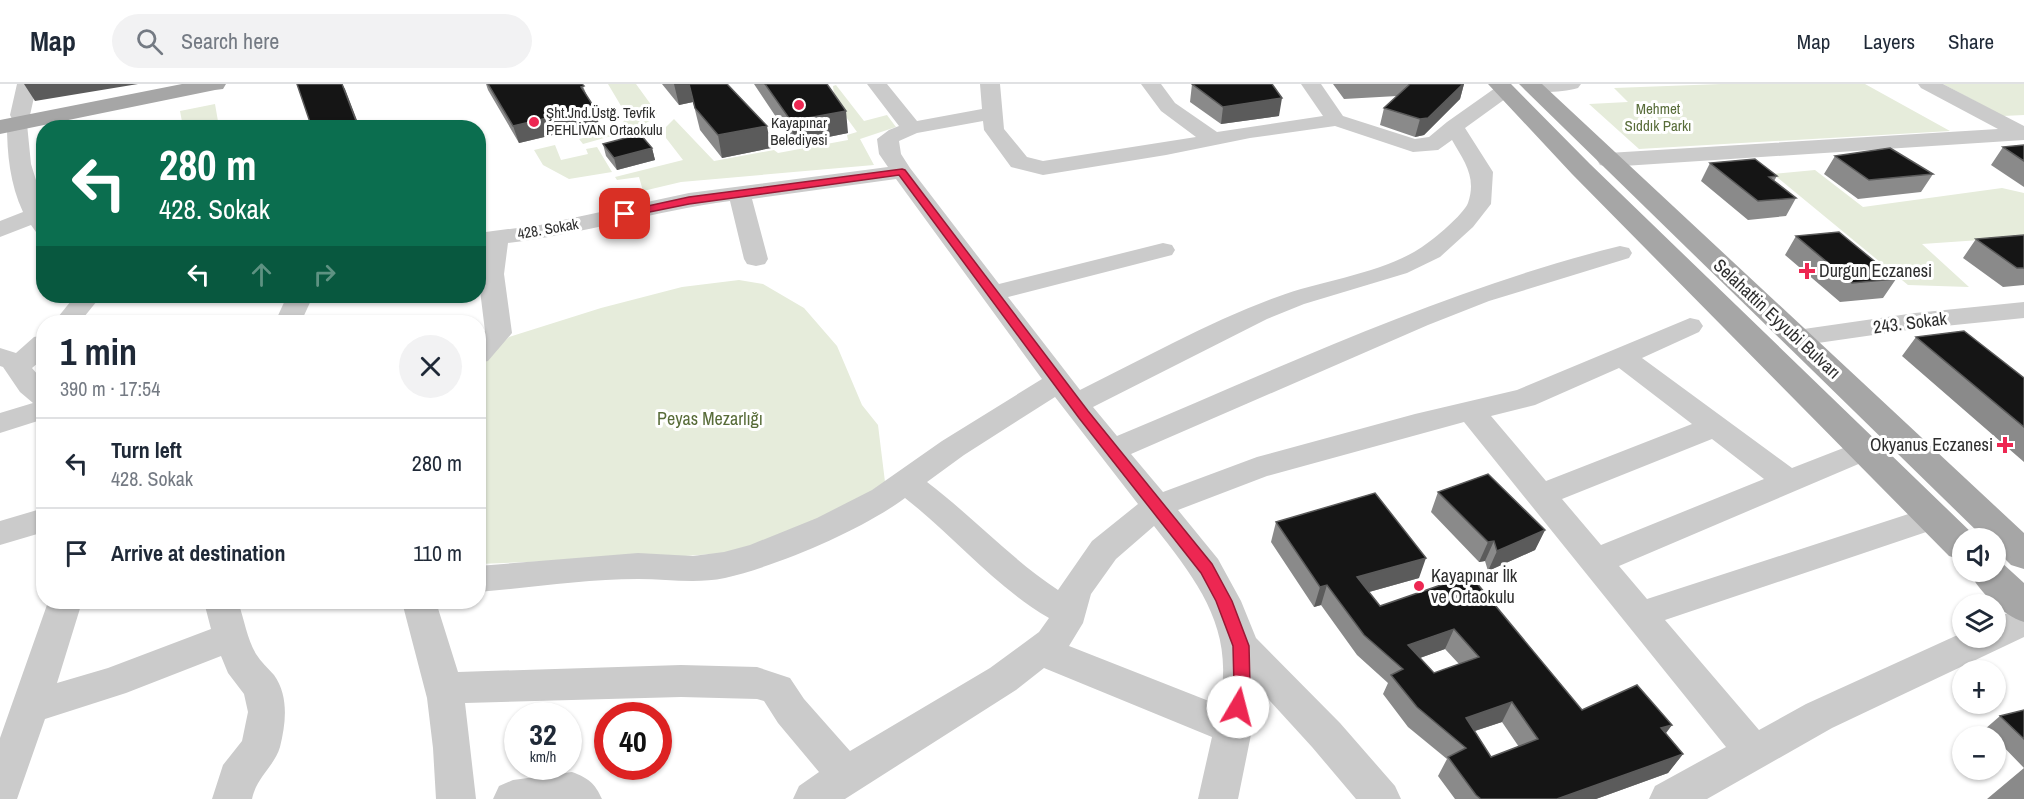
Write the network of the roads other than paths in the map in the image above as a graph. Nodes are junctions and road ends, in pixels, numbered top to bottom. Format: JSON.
{"nodes":[{"id":1,"x":27,"y":84,"type":"edge"},
{"id":2,"x":180,"y":84,"type":"edge"},
{"id":3,"x":215,"y":84,"type":"edge"},
{"id":4,"x":877,"y":84,"type":"edge"},
{"id":5,"x":990,"y":84,"type":"edge"},
{"id":6,"x":1151,"y":84,"type":"edge"},
{"id":7,"x":1311,"y":84,"type":"edge"},
{"id":8,"x":1571,"y":84,"type":"edge"},
{"id":9,"x":1928,"y":84,"type":"edge"},
{"id":10,"x":1516,"y":86,"type":"edge"},
{"id":11,"x":993,"y":113,"type":"junction"},
{"id":12,"x":1336,"y":120,"type":"junction"},
{"id":13,"x":9,"y":121,"type":"edge"},
{"id":14,"x":1454,"y":126,"type":"junction"},
{"id":15,"x":912,"y":128,"type":"junction"},
{"id":16,"x":2023,"y":134,"type":"edge"},
{"id":17,"x":1213,"y":139,"type":"junction"},
{"id":18,"x":1608,"y":160,"type":"junction"},
{"id":19,"x":902,"y":172,"type":"junction"},
{"id":20,"x":739,"y":193,"type":"junction"},
{"id":21,"x":36,"y":213,"type":"edge"},
{"id":22,"x":36,"y":222,"type":"edge"},
{"id":23,"x":0,"y":230,"type":"edge"},
{"id":24,"x":488,"y":239,"type":"edge"},
{"id":25,"x":1163,"y":250,"type":"dead end"},
{"id":26,"x":1620,"y":253,"type":"dead end"},
{"id":27,"x":756,"y":259,"type":"dead end"},
{"id":28,"x":992,"y":293,"type":"junction"},
{"id":29,"x":83,"y":303,"type":"edge"},
{"id":30,"x":2024,"y":310,"type":"edge"},
{"id":31,"x":73,"y":315,"type":"edge"},
{"id":32,"x":1690,"y":326,"type":"dead end"},
{"id":33,"x":1797,"y":338,"type":"junction"},
{"id":34,"x":36,"y":347,"type":"edge"},
{"id":35,"x":486,"y":347,"type":"edge"},
{"id":36,"x":1622,"y":357,"type":"junction"},
{"id":37,"x":9,"y":362,"type":"edge"},
{"id":38,"x":36,"y":391,"type":"edge"},
{"id":39,"x":1067,"y":393,"type":"junction"},
{"id":40,"x":1470,"y":410,"type":"junction"},
{"id":41,"x":36,"y":412,"type":"edge"},
{"id":42,"x":0,"y":423,"type":"edge"},
{"id":43,"x":1715,"y":426,"type":"junction"},
{"id":44,"x":1112,"y":450,"type":"junction"},
{"id":45,"x":1864,"y":450,"type":"junction"},
{"id":46,"x":905,"y":482,"type":"junction"},
{"id":47,"x":1789,"y":482,"type":"junction"},
{"id":48,"x":1539,"y":495,"type":"junction"},
{"id":49,"x":1158,"y":506,"type":"junction"},
{"id":50,"x":1934,"y":518,"type":"junction"},
{"id":51,"x":36,"y":522,"type":"edge"},
{"id":52,"x":0,"y":533,"type":"edge"},
{"id":53,"x":1952,"y":536,"type":"edge"},
{"id":54,"x":2024,"y":555,"type":"edge"},
{"id":55,"x":1595,"y":562,"type":"junction"},
{"id":56,"x":486,"y":578,"type":"edge"},
{"id":57,"x":1998,"y":582,"type":"edge"},
{"id":58,"x":2024,"y":607,"type":"edge"},
{"id":59,"x":63,"y":609,"type":"edge"},
{"id":60,"x":223,"y":609,"type":"edge"},
{"id":61,"x":420,"y":609,"type":"edge"},
{"id":62,"x":1069,"y":613,"type":"junction"},
{"id":63,"x":1639,"y":615,"type":"junction"},
{"id":64,"x":2024,"y":621,"type":"edge"},
{"id":65,"x":2006,"y":629,"type":"edge"},
{"id":66,"x":231,"y":637,"type":"junction"},
{"id":67,"x":1241,"y":646,"type":"junction"},
{"id":68,"x":1965,"y":648,"type":"edge"},
{"id":69,"x":1041,"y":651,"type":"junction"},
{"id":70,"x":444,"y":688,"type":"junction"},
{"id":71,"x":29,"y":708,"type":"junction"},
{"id":72,"x":1233,"y":728,"type":"junction"},
{"id":73,"x":1754,"y":753,"type":"junction"},
{"id":74,"x":846,"y":775,"type":"junction"},
{"id":75,"x":1,"y":786,"type":"edge"},
{"id":76,"x":1691,"y":794,"type":"edge"},
{"id":77,"x":232,"y":799,"type":"edge"},
{"id":78,"x":456,"y":799,"type":"edge"},
{"id":79,"x":513,"y":799,"type":"edge"},
{"id":80,"x":582,"y":799,"type":"edge"},
{"id":81,"x":813,"y":799,"type":"edge"},
{"id":82,"x":1218,"y":799,"type":"edge"},
{"id":83,"x":1381,"y":799,"type":"edge"}],
"edges":[{"from":1,"to":13,"type":"street"},
{"from":2,"to":13,"type":"main road"},
{"from":3,"to":13,"type":"main road"},
{"from":4,"to":15,"type":"street"},
{"from":5,"to":11,"type":"street"},
{"from":6,"to":17,"type":"street"},
{"from":7,"to":12,"type":"street"},
{"from":8,"to":10,"type":"street"},
{"from":9,"to":16,"type":"street"},
{"from":10,"to":14,"type":"street"},
{"from":10,"to":18,"type":"main road","name":"Selahattin Eyyubi Bulvarı"},
{"from":10,"to":45,"type":"main road","name":"Selahattin Eyyubi Bulvarı"},
{"from":11,"to":15,"type":"street"},
{"from":11,"to":17,"type":"street"},
{"from":12,"to":14,"type":"street"},
{"from":12,"to":17,"type":"street"},
{"from":13,"to":21,"type":"street"},
{"from":14,"to":39,"type":"street"},
{"from":15,"to":19,"type":"street"},
{"from":16,"to":18,"type":"street"},
{"from":18,"to":33,"type":"main road","name":"Selahattin Eyyubi Bulvarı"},
{"from":19,"to":20,"type":"street","name":"428. Sokak"},
{"from":19,"to":28,"type":"street"},
{"from":20,"to":24,"type":"street","name":"428. Sokak"},
{"from":20,"to":27,"type":"street"},
{"from":22,"to":23,"type":"street"},
{"from":24,"to":35,"type":"street"},
{"from":25,"to":28,"type":"street"},
{"from":26,"to":44,"type":"street"},
{"from":28,"to":39,"type":"street"},
{"from":29,"to":31,"type":"street"},
{"from":30,"to":33,"type":"street","name":"243. Sokak"},
{"from":32,"to":36,"type":"street"},
{"from":33,"to":54,"type":"main road","name":"Selahattin Eyyubi Bulvarı"},
{"from":34,"to":37,"type":"street"},
{"from":36,"to":40,"type":"street"},
{"from":36,"to":43,"type":"street"},
{"from":37,"to":38,"type":"street"},
{"from":39,"to":44,"type":"street"},
{"from":39,"to":46,"type":"street"},
{"from":40,"to":48,"type":"street"},
{"from":40,"to":49,"type":"street"},
{"from":41,"to":42,"type":"street"},
{"from":43,"to":47,"type":"street"},
{"from":43,"to":48,"type":"street"},
{"from":44,"to":49,"type":"street"},
{"from":45,"to":47,"type":"street"},
{"from":45,"to":50,"type":"main road","name":"Selahattin Eyyubi Bulvarı"},
{"from":46,"to":56,"type":"street"},
{"from":46,"to":62,"type":"street"},
{"from":47,"to":55,"type":"street"},
{"from":48,"to":55,"type":"street"},
{"from":49,"to":62,"type":"street"},
{"from":49,"to":67,"type":"street"},
{"from":50,"to":53,"type":"main road","name":"Selahattin Eyyubi Bulvarı"},
{"from":50,"to":63,"type":"street"},
{"from":51,"to":52,"type":"street"},
{"from":55,"to":63,"type":"street"},
{"from":57,"to":58,"type":"main road"},
{"from":59,"to":71,"type":"street"},
{"from":60,"to":66,"type":"street"},
{"from":61,"to":70,"type":"street"},
{"from":62,"to":69,"type":"street"},
{"from":63,"to":73,"type":"street"},
{"from":64,"to":65,"type":"street"},
{"from":66,"to":71,"type":"street"},
{"from":66,"to":77,"type":"street"},
{"from":67,"to":72,"type":"street"},
{"from":67,"to":83,"type":"street"},
{"from":68,"to":73,"type":"street"},
{"from":69,"to":72,"type":"street"},
{"from":69,"to":74,"type":"street"},
{"from":70,"to":74,"type":"street"},
{"from":70,"to":78,"type":"street"},
{"from":71,"to":75,"type":"street"},
{"from":72,"to":82,"type":"street"},
{"from":73,"to":76,"type":"street"},
{"from":74,"to":81,"type":"street"},
{"from":79,"to":80,"type":"street"}]}
